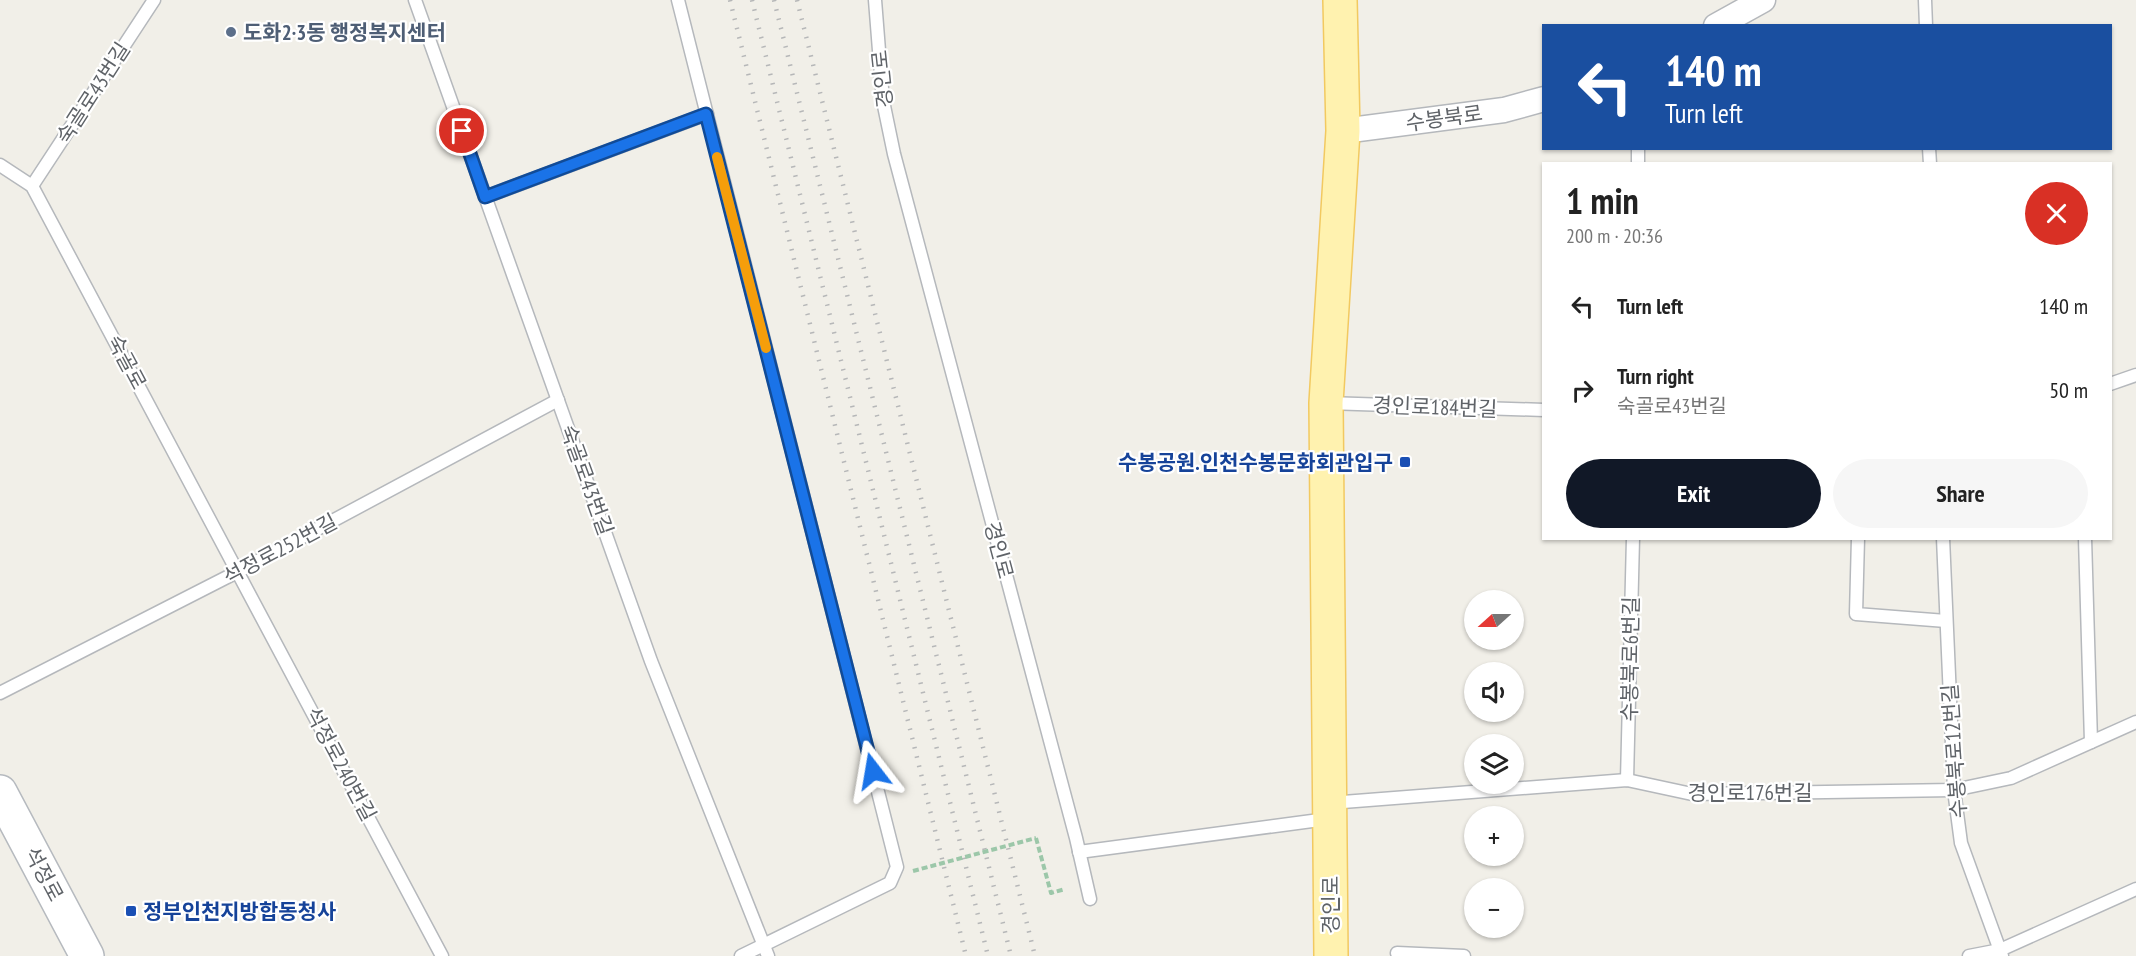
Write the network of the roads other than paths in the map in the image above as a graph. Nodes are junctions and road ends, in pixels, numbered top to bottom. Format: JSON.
{"nodes":[{"id":1,"x":154,"y":0,"type":"edge"},
{"id":2,"x":415,"y":0,"type":"edge"},
{"id":3,"x":678,"y":0,"type":"edge"},
{"id":4,"x":874,"y":0,"type":"edge"},
{"id":5,"x":1340,"y":0,"type":"edge"},
{"id":6,"x":1763,"y":0,"type":"edge"},
{"id":7,"x":1925,"y":0,"type":"edge"},
{"id":8,"x":1720,"y":24,"type":"edge"},
{"id":9,"x":1926,"y":24,"type":"edge"},
{"id":10,"x":1542,"y":100,"type":"edge"},
{"id":11,"x":706,"y":114,"type":"junction"},
{"id":12,"x":1343,"y":131,"type":"junction"},
{"id":13,"x":0,"y":165,"type":"edge"},
{"id":14,"x":32,"y":186,"type":"junction"},
{"id":15,"x":485,"y":197,"type":"junction"},
{"id":16,"x":2136,"y":375,"type":"edge"},
{"id":17,"x":2112,"y":383,"type":"edge"},
{"id":18,"x":558,"y":400,"type":"junction"},
{"id":19,"x":1326,"y":403,"type":"junction"},
{"id":20,"x":1542,"y":410,"type":"edge"},
{"id":21,"x":1633,"y":540,"type":"edge"},
{"id":22,"x":1858,"y":540,"type":"edge"},
{"id":23,"x":1943,"y":540,"type":"edge"},
{"id":24,"x":2085,"y":540,"type":"edge"},
{"id":25,"x":239,"y":571,"type":"junction"},
{"id":26,"x":1946,"y":621,"type":"junction"},
{"id":27,"x":0,"y":693,"type":"edge"},
{"id":28,"x":2136,"y":722,"type":"edge"},
{"id":29,"x":2091,"y":742,"type":"junction"},
{"id":30,"x":1627,"y":780,"type":"junction"},
{"id":31,"x":1954,"y":790,"type":"junction"},
{"id":32,"x":0,"y":792,"type":"edge"},
{"id":33,"x":1329,"y":811,"type":"junction"},
{"id":34,"x":1079,"y":852,"type":"junction"},
{"id":35,"x":2136,"y":889,"type":"edge"},
{"id":36,"x":1090,"y":899,"type":"dead end"},
{"id":37,"x":765,"y":950,"type":"edge"},
{"id":38,"x":1397,"y":953,"type":"dead end"},
{"id":39,"x":2001,"y":953,"type":"edge"},
{"id":40,"x":87,"y":956,"type":"edge"},
{"id":41,"x":442,"y":956,"type":"edge"},
{"id":42,"x":741,"y":956,"type":"edge"},
{"id":43,"x":1331,"y":956,"type":"edge"},
{"id":44,"x":1464,"y":956,"type":"edge"},
{"id":45,"x":1969,"y":956,"type":"edge"}],
"edges":[{"from":1,"to":14,"type":"lane","name":"숙골로43번길"},
{"from":2,"to":15,"type":"lane","name":"숙골로43번길"},
{"from":3,"to":11,"type":"lane"},
{"from":4,"to":34,"type":"lane","name":"경인로"},
{"from":5,"to":12,"type":"main road","name":"경인로"},
{"from":6,"to":8,"type":"street"},
{"from":7,"to":9,"type":"lane"},
{"from":10,"to":12,"type":"street","name":"수봉북로"},
{"from":11,"to":15,"type":"lane"},
{"from":11,"to":37,"type":"lane"},
{"from":12,"to":19,"type":"main road","name":"경인로"},
{"from":13,"to":14,"type":"lane","name":"숙골로"},
{"from":14,"to":25,"type":"lane","name":"숙골로"},
{"from":15,"to":18,"type":"lane","name":"숙골로43번길"},
{"from":16,"to":17,"type":"lane"},
{"from":18,"to":25,"type":"lane","name":"석정로252번길"},
{"from":18,"to":37,"type":"lane","name":"숙골로43번길"},
{"from":19,"to":20,"type":"lane","name":"경인로184번길"},
{"from":19,"to":33,"type":"main road","name":"경인로"},
{"from":21,"to":30,"type":"lane","name":"수봉북로6번길"},
{"from":22,"to":26,"type":"lane"},
{"from":23,"to":26,"type":"lane","name":"수봉북로12번길"},
{"from":24,"to":29,"type":"lane"},
{"from":25,"to":27,"type":"lane","name":"석정로252번길"},
{"from":25,"to":41,"type":"lane","name":"석정로240번길"},
{"from":26,"to":31,"type":"lane","name":"수봉북로12번길"},
{"from":28,"to":29,"type":"lane","name":"경인로176번길"},
{"from":29,"to":31,"type":"lane","name":"경인로176번길"},
{"from":30,"to":31,"type":"lane","name":"경인로176번길"},
{"from":30,"to":33,"type":"lane","name":"경인로176번길"},
{"from":31,"to":39,"type":"lane","name":"수봉북로12번길"},
{"from":32,"to":40,"type":"main road","name":"석정로"},
{"from":33,"to":34,"type":"lane"},
{"from":33,"to":43,"type":"main road","name":"경인로"},
{"from":34,"to":36,"type":"lane","name":"경인로"},
{"from":35,"to":39,"type":"lane"},
{"from":37,"to":42,"type":"lane"},
{"from":38,"to":44,"type":"lane"},
{"from":39,"to":45,"type":"lane"}]}
